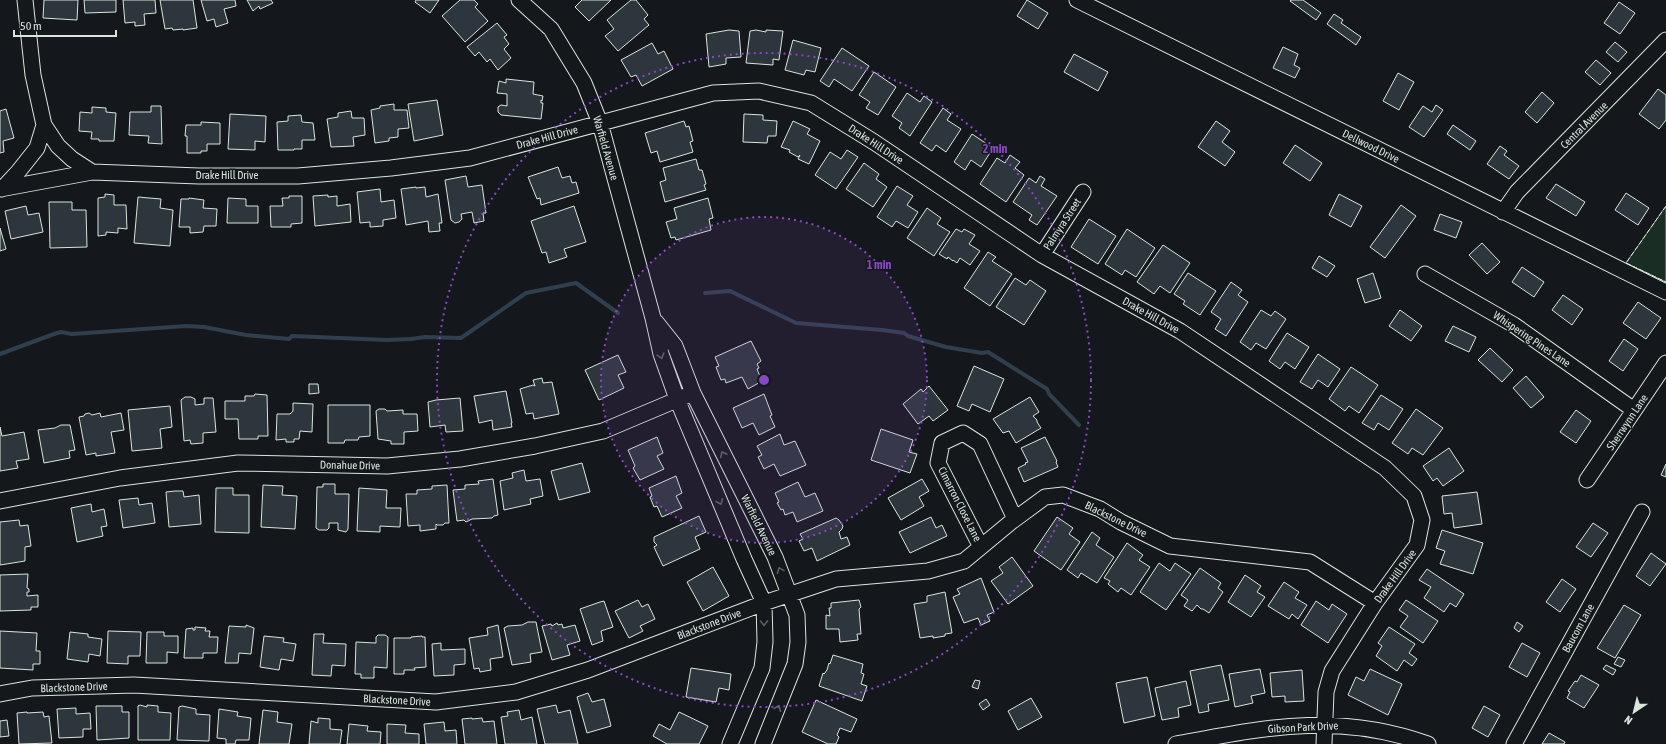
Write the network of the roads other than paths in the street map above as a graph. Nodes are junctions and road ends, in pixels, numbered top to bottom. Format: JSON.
{"nodes":[{"id":1,"x":25,"y":0,"type":"edge"},
{"id":2,"x":518,"y":0,"type":"edge"},
{"id":3,"x":1076,"y":0,"type":"edge"},
{"id":4,"x":1666,"y":40,"type":"edge"},
{"id":5,"x":600,"y":123,"type":"junction"},
{"id":6,"x":44,"y":125,"type":"junction"},
{"id":7,"x":92,"y":172,"type":"junction"},
{"id":8,"x":1,"y":189,"type":"edge"},
{"id":9,"x":1083,"y":192,"type":"dead end"},
{"id":10,"x":1503,"y":212,"type":"junction"},
{"id":11,"x":1042,"y":255,"type":"junction"},
{"id":12,"x":1425,"y":274,"type":"dead end"},
{"id":13,"x":1666,"y":292,"type":"edge"},
{"id":14,"x":653,"y":318,"type":"junction"},
{"id":15,"x":1666,"y":363,"type":"edge"},
{"id":16,"x":693,"y":393,"type":"junction"},
{"id":17,"x":677,"y":399,"type":"junction"},
{"id":18,"x":1634,"y":410,"type":"junction"},
{"id":19,"x":1587,"y":480,"type":"dead end"},
{"id":20,"x":0,"y":501,"type":"edge"},
{"id":21,"x":1642,"y":512,"type":"dead end"},
{"id":22,"x":1015,"y":519,"type":"junction"},
{"id":23,"x":981,"y":547,"type":"junction"},
{"id":24,"x":790,"y":594,"type":"junction"},
{"id":25,"x":764,"y":603,"type":"junction"},
{"id":26,"x":1375,"y":603,"type":"junction"},
{"id":27,"x":0,"y":694,"type":"edge"},
{"id":28,"x":1325,"y":724,"type":"junction"},
{"id":29,"x":730,"y":744,"type":"edge"},
{"id":30,"x":763,"y":744,"type":"edge"},
{"id":31,"x":1176,"y":744,"type":"edge"},
{"id":32,"x":1324,"y":744,"type":"edge"},
{"id":33,"x":1428,"y":744,"type":"edge"},
{"id":34,"x":1514,"y":744,"type":"edge"}],
"edges":[{"from":1,"to":6,"type":"street"},
{"from":2,"to":5,"type":"street","name":"Warfield Avenue"},
{"from":3,"to":10,"type":"street","name":"Dellwood Drive"},
{"from":4,"to":10,"type":"street","name":"Central Avenue"},
{"from":5,"to":7,"type":"street","name":"Drake Hill Drive"},
{"from":5,"to":11,"type":"street","name":"Drake Hill Drive"},
{"from":5,"to":14,"type":"street","name":"Warfield Avenue"},
{"from":6,"to":7,"type":"street"},
{"from":6,"to":8,"type":"street"},
{"from":7,"to":8,"type":"street","name":"Drake Hill Drive"},
{"from":9,"to":11,"type":"street","name":"Palmyra Street"},
{"from":10,"to":13,"type":"street","name":"Dellwood Drive"},
{"from":11,"to":26,"type":"street","name":"Drake Hill Drive"},
{"from":12,"to":18,"type":"street","name":"Whispering Pines Lane"},
{"from":14,"to":16,"type":"street","name":"Warfield Avenue"},
{"from":14,"to":17,"type":"street","name":"Warfield Avenue","one_way":true},
{"from":15,"to":18,"type":"street","name":"Sherrwynn Lane"},
{"from":16,"to":17,"type":"street","name":"Donahue Drive"},
{"from":24,"to":16,"type":"street","name":"Warfield Avenue","one_way":true},
{"from":17,"to":20,"type":"street","name":"Donahue Drive"},
{"from":17,"to":25,"type":"street","name":"Warfield Avenue","one_way":true},
{"from":18,"to":19,"type":"street","name":"Sherrwynn Lane"},
{"from":21,"to":34,"type":"street","name":"Baucom Lane"},
{"from":22,"to":23,"type":"street","name":"Blackstone Drive"},
{"from":22,"to":23,"type":"street","name":"Cimarron Close Lane"},
{"from":22,"to":26,"type":"street","name":"Blackstone Drive"},
{"from":23,"to":24,"type":"street","name":"Blackstone Drive"},
{"from":24,"to":25,"type":"street","name":"Blackstone Drive"},
{"from":30,"to":24,"type":"street","name":"Warfield Avenue","one_way":true},
{"from":25,"to":27,"type":"street","name":"Blackstone Drive"},
{"from":25,"to":29,"type":"street","name":"Warfield Avenue","one_way":true},
{"from":26,"to":28,"type":"street","name":"Drake Hill Drive"},
{"from":28,"to":31,"type":"street","name":"Gibson Park Drive"},
{"from":28,"to":32,"type":"street","name":"Drake Hill Drive"},
{"from":28,"to":33,"type":"street","name":"Gibson Park Drive"}]}
